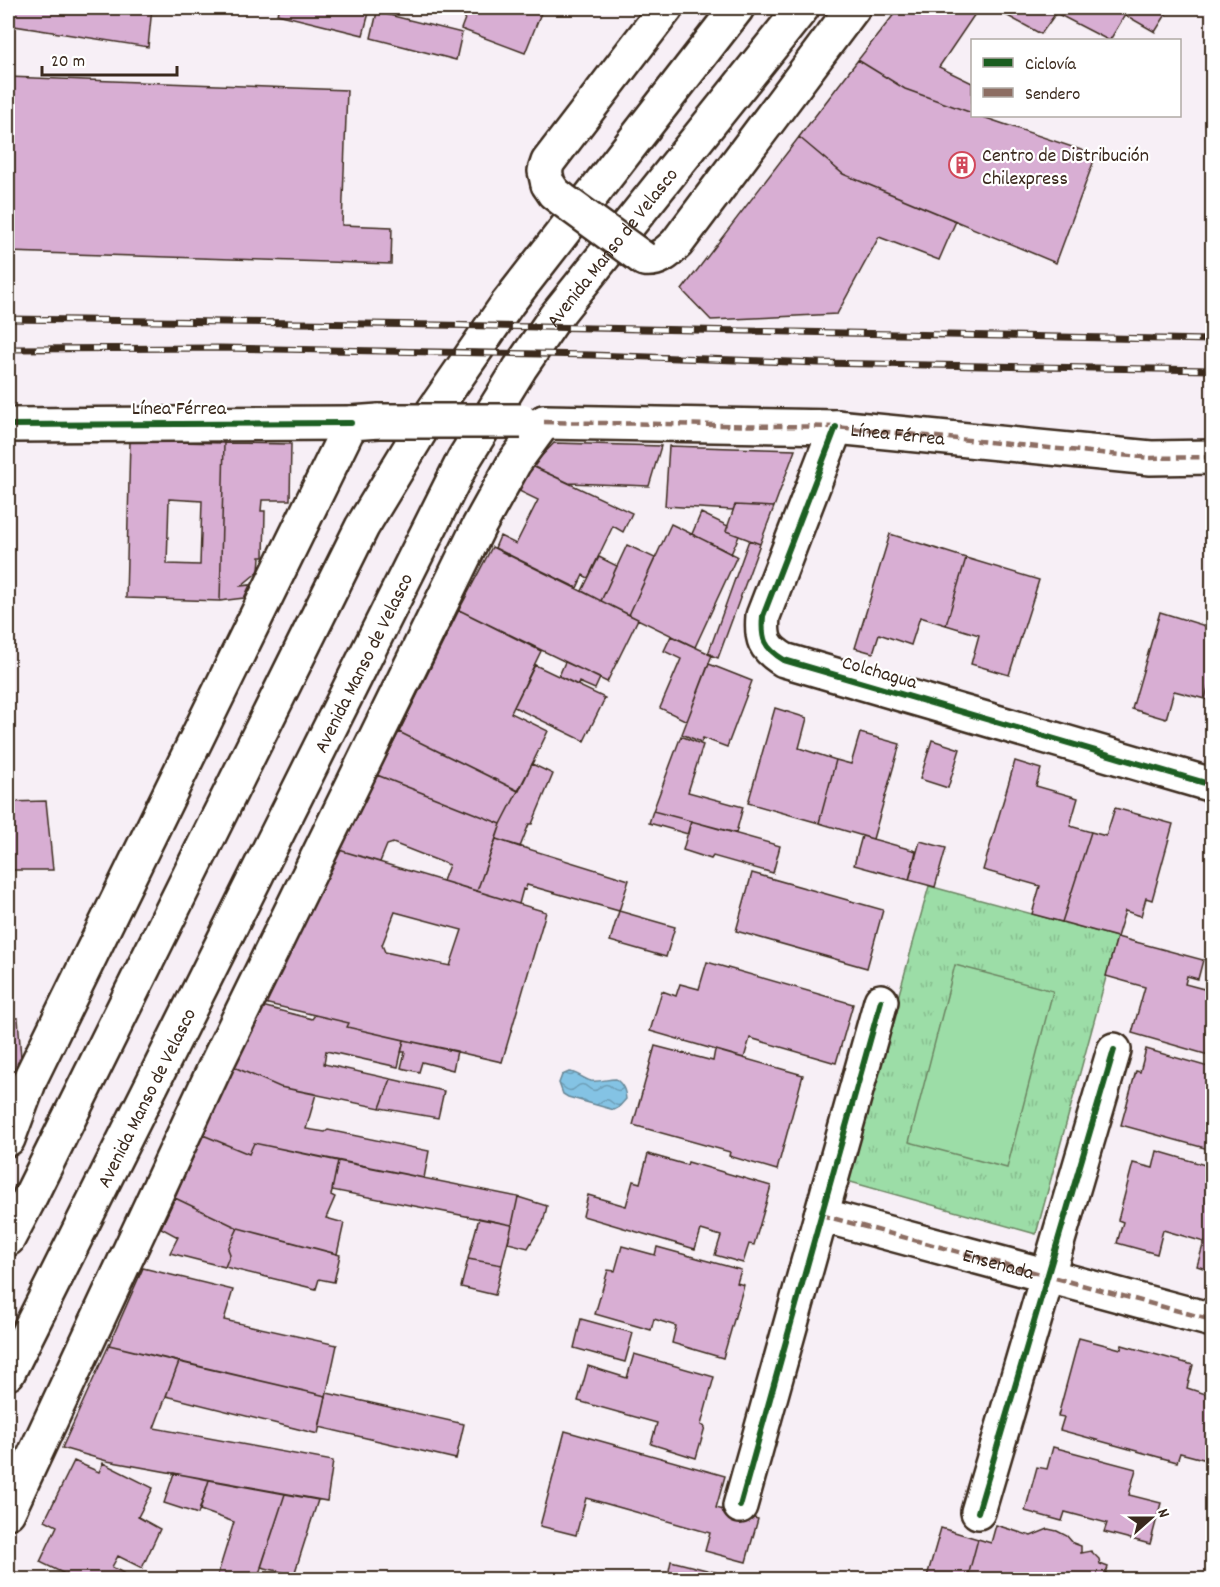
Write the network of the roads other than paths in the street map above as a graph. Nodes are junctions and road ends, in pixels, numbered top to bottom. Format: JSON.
{"nodes":[{"id":1,"x":666,"y":8,"type":"edge"},
{"id":2,"x":737,"y":8,"type":"edge"},
{"id":3,"x":802,"y":8,"type":"edge"},
{"id":4,"x":853,"y":8,"type":"edge"},
{"id":5,"x":533,"y":421,"type":"junction"},
{"id":6,"x":365,"y":422,"type":"junction"},
{"id":7,"x":8,"y":424,"type":"edge"},
{"id":8,"x":836,"y":427,"type":"junction"},
{"id":9,"x":1212,"y":457,"type":"edge"},
{"id":10,"x":1212,"y":785,"type":"edge"},
{"id":11,"x":881,"y":1001,"type":"dead end"},
{"id":12,"x":1114,"y":1050,"type":"dead end"},
{"id":13,"x":8,"y":1139,"type":"edge"},
{"id":14,"x":821,"y":1215,"type":"junction"},
{"id":15,"x":8,"y":1239,"type":"edge"},
{"id":16,"x":1047,"y":1276,"type":"junction"},
{"id":17,"x":1212,"y":1320,"type":"edge"},
{"id":18,"x":8,"y":1373,"type":"edge"},
{"id":19,"x":740,"y":1506,"type":"dead end"},
{"id":20,"x":8,"y":1512,"type":"edge"},
{"id":21,"x":978,"y":1512,"type":"dead end"}],
"edges":[{"from":1,"to":4,"type":"main road","bridge":true},
{"from":2,"to":15,"type":"main road"},
{"from":3,"to":18,"type":"main road","name":"Avenida Manso de Velasco"},
{"from":5,"to":6,"type":"main road","name":"Línea Férrea","bridge":true},
{"from":5,"to":8,"type":"main road","name":"Línea Férrea"},
{"from":5,"to":20,"type":"main road"},
{"from":6,"to":7,"type":"main road","name":"Línea Férrea"},
{"from":6,"to":13,"type":"main road"},
{"from":8,"to":9,"type":"main road","name":"Línea Férrea"},
{"from":8,"to":10,"type":"main road","name":"Colchagua"},
{"from":11,"to":14,"type":"main road"},
{"from":12,"to":16,"type":"main road"},
{"from":14,"to":16,"type":"main road","name":"Ensenada"},
{"from":14,"to":19,"type":"main road"},
{"from":16,"to":17,"type":"main road","name":"Ensenada"},
{"from":16,"to":21,"type":"main road"}]}
